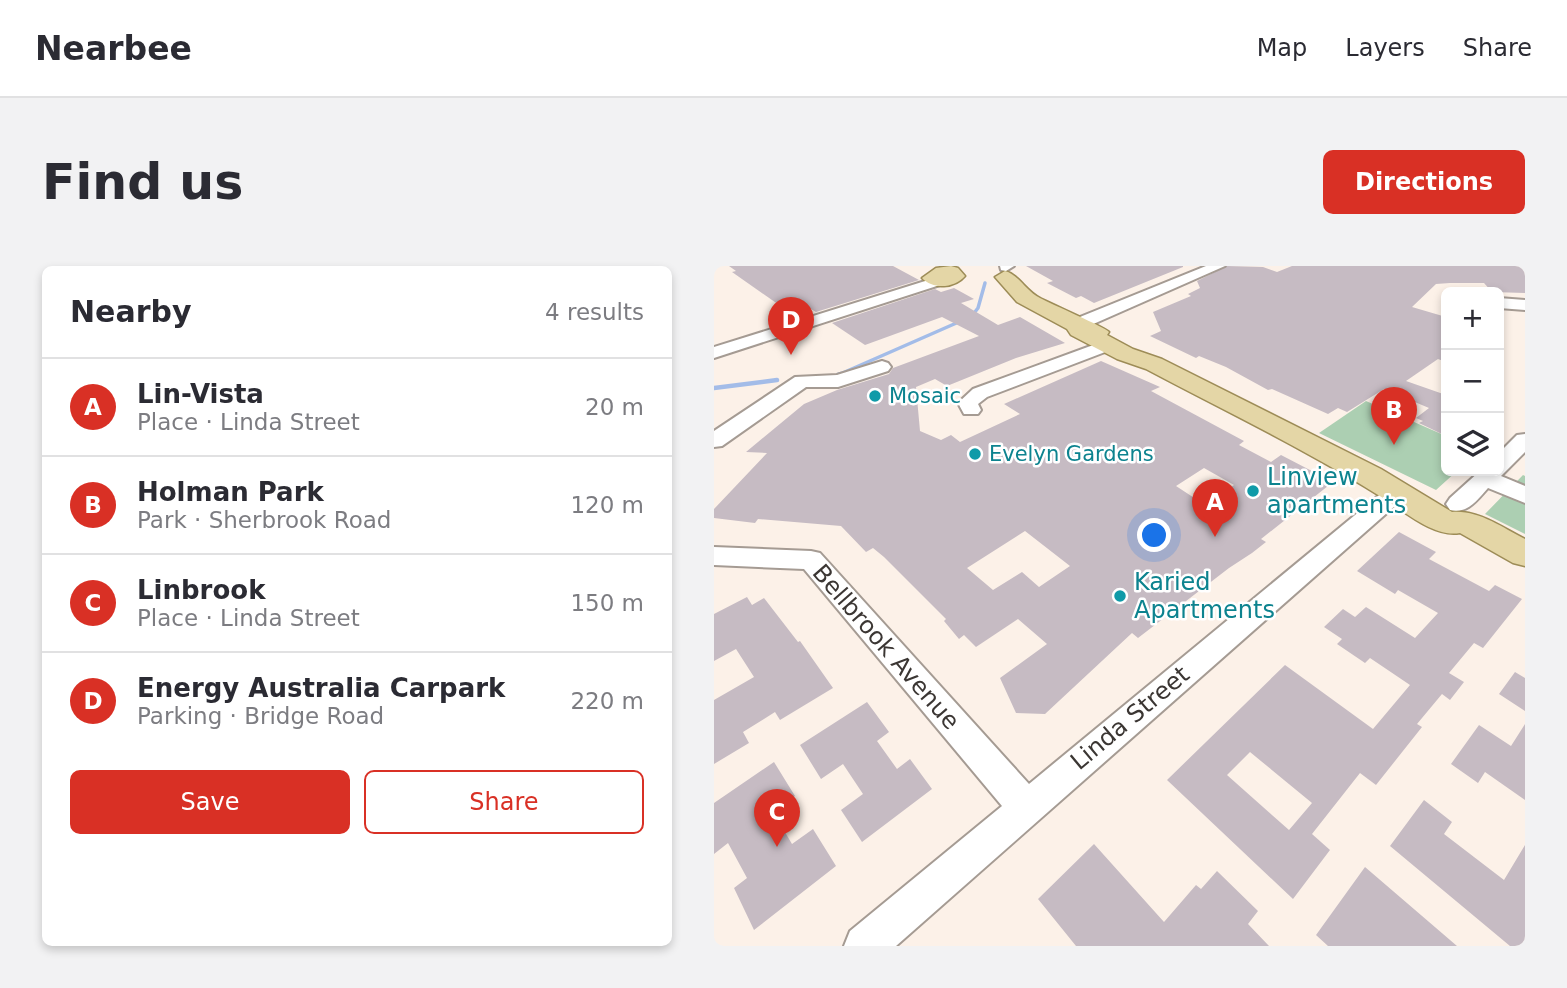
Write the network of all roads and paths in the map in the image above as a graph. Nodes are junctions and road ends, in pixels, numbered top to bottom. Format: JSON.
{"nodes":[{"id":1,"x":1218,"y":266,"type":"edge"},
{"id":2,"x":1006,"y":270,"type":"edge"},
{"id":3,"x":946,"y":274,"type":"edge"},
{"id":4,"x":1504,"y":303,"type":"edge"},
{"id":5,"x":1525,"y":305,"type":"edge"},
{"id":6,"x":1076,"y":325,"type":"junction"},
{"id":7,"x":1107,"y":345,"type":"junction"},
{"id":8,"x":714,"y":353,"type":"edge"},
{"id":9,"x":1154,"y":364,"type":"junction"},
{"id":10,"x":882,"y":367,"type":"dead end"},
{"id":11,"x":971,"y":410,"type":"dead end"},
{"id":12,"x":1525,"y":440,"type":"edge"},
{"id":13,"x":714,"y":441,"type":"edge"},
{"id":14,"x":1504,"y":460,"type":"edge"},
{"id":15,"x":1486,"y":476,"type":"edge"},
{"id":16,"x":1499,"y":476,"type":"edge"},
{"id":17,"x":1383,"y":484,"type":"junction"},
{"id":18,"x":1525,"y":495,"type":"edge"},
{"id":19,"x":1448,"y":510,"type":"junction"},
{"id":20,"x":1525,"y":554,"type":"edge"},
{"id":21,"x":714,"y":556,"type":"edge"},
{"id":22,"x":1026,"y":807,"type":"junction"},
{"id":23,"x":865,"y":946,"type":"edge"}],
"edges":[{"from":1,"to":6,"type":"street"},
{"from":2,"to":6,"type":"main road"},
{"from":3,"to":8,"type":"street"},
{"from":4,"to":5,"type":"street"},
{"from":6,"to":7,"type":"main road"},
{"from":6,"to":9,"type":"main road"},
{"from":7,"to":9,"type":"main road"},
{"from":7,"to":11,"type":"street"},
{"from":9,"to":17,"type":"main road"},
{"from":10,"to":13,"type":"street"},
{"from":12,"to":14,"type":"street"},
{"from":15,"to":19,"type":"street"},
{"from":16,"to":18,"type":"street"},
{"from":17,"to":19,"type":"main road"},
{"from":17,"to":22,"type":"street","name":"Linda Street"},
{"from":19,"to":20,"type":"main road"},
{"from":21,"to":22,"type":"street","name":"Bellbrook Avenue"},
{"from":22,"to":23,"type":"street","name":"Linda Street"}]}
